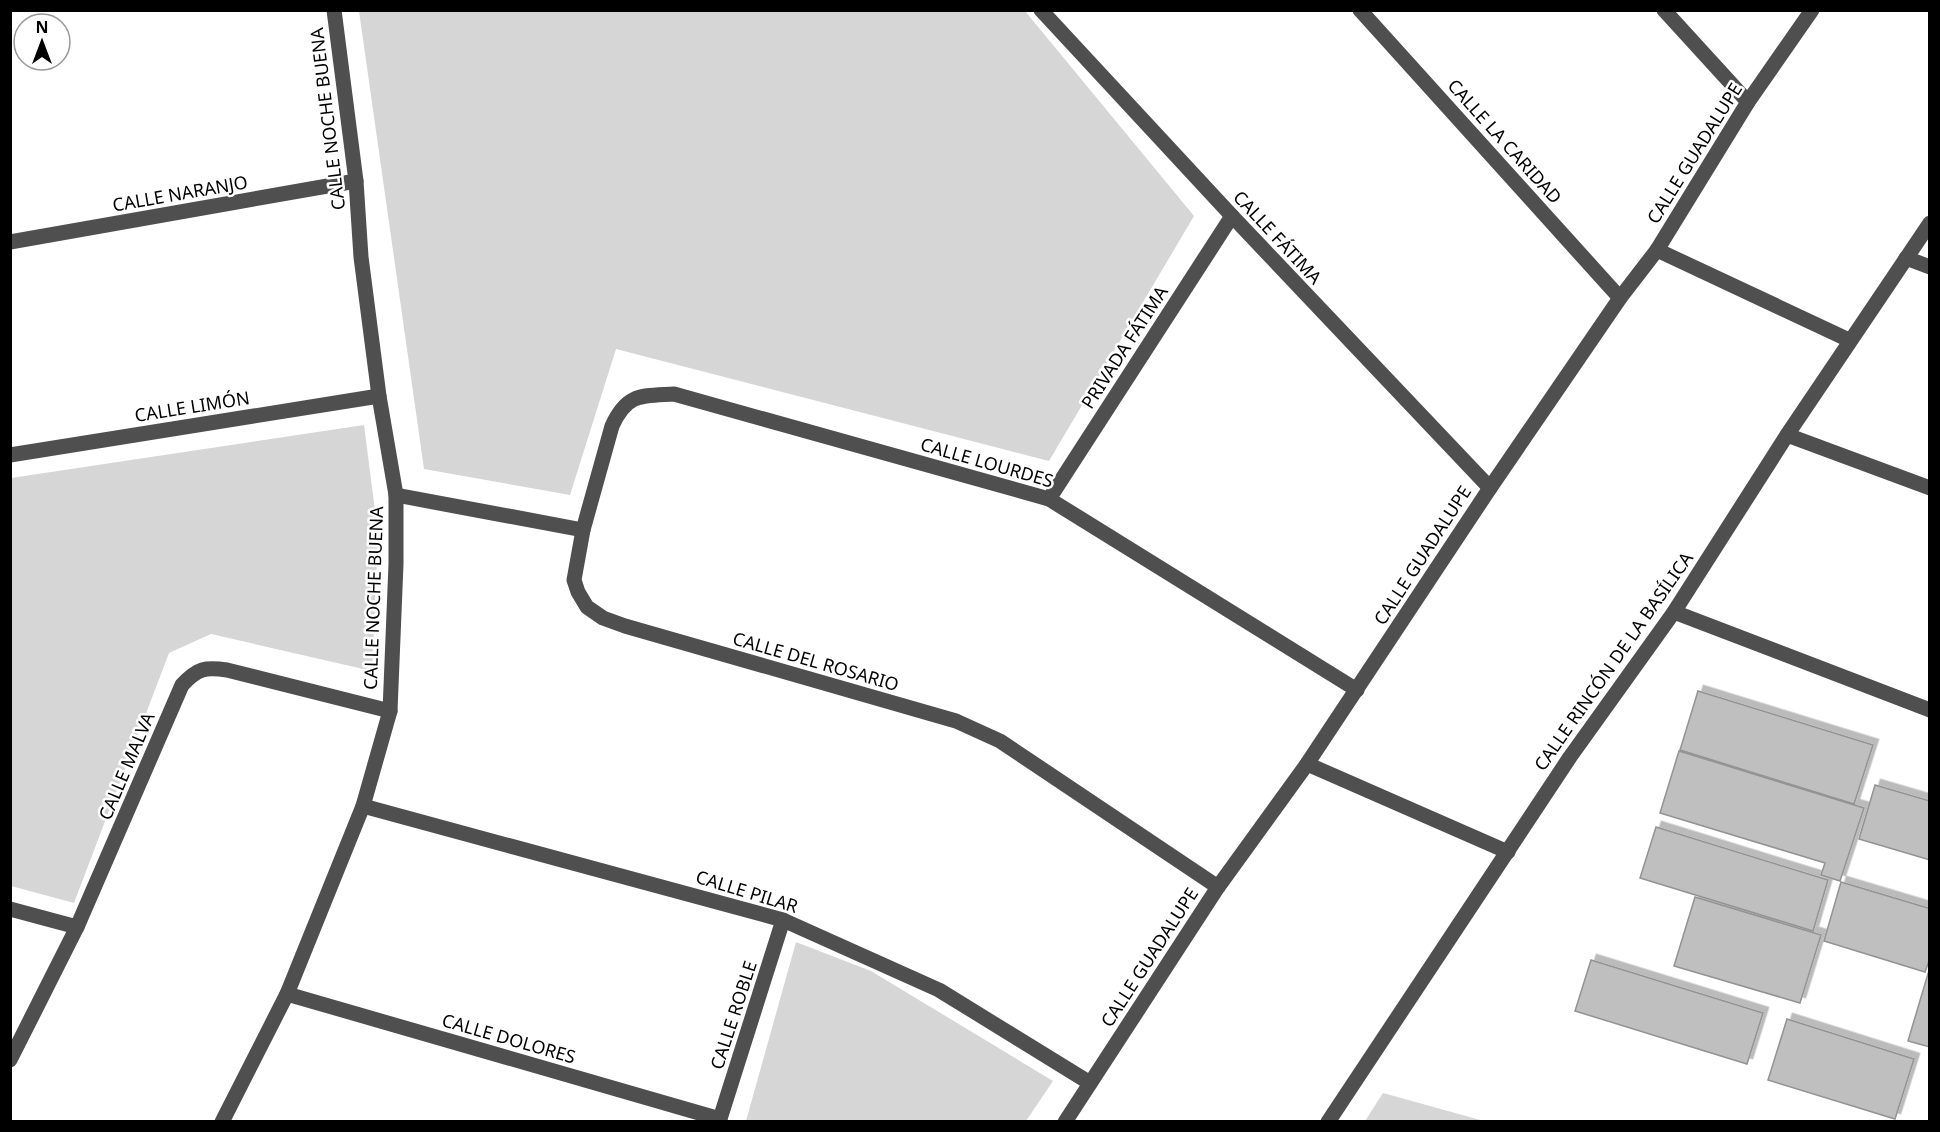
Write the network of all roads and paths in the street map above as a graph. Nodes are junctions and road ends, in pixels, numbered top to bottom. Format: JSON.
{"nodes":[{"id":1,"x":334,"y":10,"type":"edge"},
{"id":2,"x":1041,"y":10,"type":"edge"},
{"id":3,"x":1360,"y":10,"type":"edge"},
{"id":4,"x":1664,"y":10,"type":"edge"},
{"id":5,"x":1812,"y":10,"type":"edge"},
{"id":6,"x":1748,"y":102,"type":"junction"},
{"id":7,"x":356,"y":181,"type":"junction"},
{"id":8,"x":1232,"y":216,"type":"junction"},
{"id":9,"x":1929,"y":223,"type":"edge"},
{"id":10,"x":10,"y":243,"type":"edge"},
{"id":11,"x":1657,"y":250,"type":"junction"},
{"id":12,"x":1906,"y":258,"type":"junction"},
{"id":13,"x":1929,"y":267,"type":"edge"},
{"id":14,"x":1620,"y":298,"type":"junction"},
{"id":15,"x":1849,"y":340,"type":"junction"},
{"id":16,"x":379,"y":396,"type":"junction"},
{"id":17,"x":634,"y":398,"type":"joint"},
{"id":18,"x":1787,"y":435,"type":"junction"},
{"id":19,"x":10,"y":455,"type":"edge"},
{"id":20,"x":1490,"y":488,"type":"junction"},
{"id":21,"x":1929,"y":489,"type":"edge"},
{"id":22,"x":396,"y":495,"type":"junction"},
{"id":23,"x":1049,"y":499,"type":"junction"},
{"id":24,"x":583,"y":530,"type":"junction"},
{"id":25,"x":1674,"y":612,"type":"junction"},
{"id":26,"x":1356,"y":690,"type":"junction"},
{"id":27,"x":1929,"y":710,"type":"edge"},
{"id":28,"x":390,"y":711,"type":"junction"},
{"id":29,"x":1307,"y":764,"type":"junction"},
{"id":30,"x":363,"y":806,"type":"junction"},
{"id":31,"x":1508,"y":852,"type":"junction"},
{"id":32,"x":1218,"y":887,"type":"junction"},
{"id":33,"x":10,"y":909,"type":"edge"},
{"id":34,"x":783,"y":920,"type":"junction"},
{"id":35,"x":77,"y":927,"type":"junction"},
{"id":36,"x":287,"y":994,"type":"junction"},
{"id":37,"x":10,"y":1060,"type":"edge"},
{"id":38,"x":1090,"y":1083,"type":"junction"},
{"id":39,"x":720,"y":1120,"type":"edge"},
{"id":40,"x":222,"y":1122,"type":"edge"},
{"id":41,"x":1065,"y":1122,"type":"edge"},
{"id":42,"x":1328,"y":1122,"type":"edge"}],
"edges":[{"from":1,"to":7,"type":"street","name":"CALLE NOCHE BUENA"},
{"from":2,"to":8,"type":"street","name":"CALLE FÁTIMA"},
{"from":3,"to":14,"type":"street","name":"CALLE LA CARIDAD"},
{"from":4,"to":6,"type":"street"},
{"from":5,"to":6,"type":"street","name":"CALLE GUADALUPE"},
{"from":6,"to":11,"type":"street","name":"CALLE GUADALUPE"},
{"from":7,"to":10,"type":"street","name":"CALLE NARANJO"},
{"from":7,"to":16,"type":"street","name":"CALLE NOCHE BUENA"},
{"from":8,"to":20,"type":"street","name":"CALLE FÁTIMA"},
{"from":8,"to":23,"type":"street","name":"PRIVADA FÁTIMA"},
{"from":9,"to":12,"type":"street","name":"CALLE RINCÓN DE LA BASÍLICA"},
{"from":11,"to":14,"type":"street","name":"CALLE GUADALUPE"},
{"from":11,"to":15,"type":"street"},
{"from":12,"to":13,"type":"street"},
{"from":12,"to":15,"type":"street","name":"CALLE RINCÓN DE LA BASÍLICA"},
{"from":14,"to":20,"type":"street","name":"CALLE GUADALUPE"},
{"from":15,"to":18,"type":"street","name":"CALLE RINCÓN DE LA BASÍLICA"},
{"from":16,"to":19,"type":"street","name":"CALLE LIMÓN"},
{"from":16,"to":22,"type":"street","name":"CALLE NOCHE BUENA"},
{"from":17,"to":23,"type":"street","name":"CALLE LOURDES"},
{"from":17,"to":24,"type":"street","name":"CALLE DEL ROSARIO"},
{"from":18,"to":21,"type":"street"},
{"from":18,"to":25,"type":"street","name":"CALLE RINCÓN DE LA BASÍLICA"},
{"from":20,"to":26,"type":"street","name":"CALLE GUADALUPE"},
{"from":22,"to":24,"type":"street"},
{"from":22,"to":28,"type":"street","name":"CALLE NOCHE BUENA"},
{"from":23,"to":26,"type":"street","name":"CALLE LOURDES"},
{"from":24,"to":32,"type":"street","name":"CALLE DEL ROSARIO"},
{"from":25,"to":27,"type":"street"},
{"from":25,"to":31,"type":"street","name":"CALLE RINCÓN DE LA BASÍLICA"},
{"from":26,"to":29,"type":"street","name":"CALLE GUADALUPE"},
{"from":28,"to":30,"type":"street","name":"CALLE NOCHE BUENA"},
{"from":28,"to":35,"type":"street","name":"CALLE MALVA"},
{"from":29,"to":31,"type":"street"},
{"from":29,"to":32,"type":"street","name":"CALLE GUADALUPE"},
{"from":30,"to":34,"type":"street","name":"CALLE PILAR"},
{"from":30,"to":36,"type":"street","name":"CALLE NOCHE BUENA"},
{"from":31,"to":42,"type":"street","name":"CALLE RINCÓN DE LA BASÍLICA"},
{"from":32,"to":38,"type":"street","name":"CALLE GUADALUPE"},
{"from":33,"to":35,"type":"street"},
{"from":34,"to":38,"type":"street","name":"CALLE PILAR"},
{"from":34,"to":39,"type":"street","name":"CALLE ROBLE"},
{"from":35,"to":37,"type":"street","name":"CALLE MALVA"},
{"from":36,"to":39,"type":"street","name":"CALLE DOLORES"},
{"from":36,"to":40,"type":"street","name":"CALLE NOCHE BUENA"},
{"from":38,"to":41,"type":"street","name":"CALLE GUADALUPE"}]}
